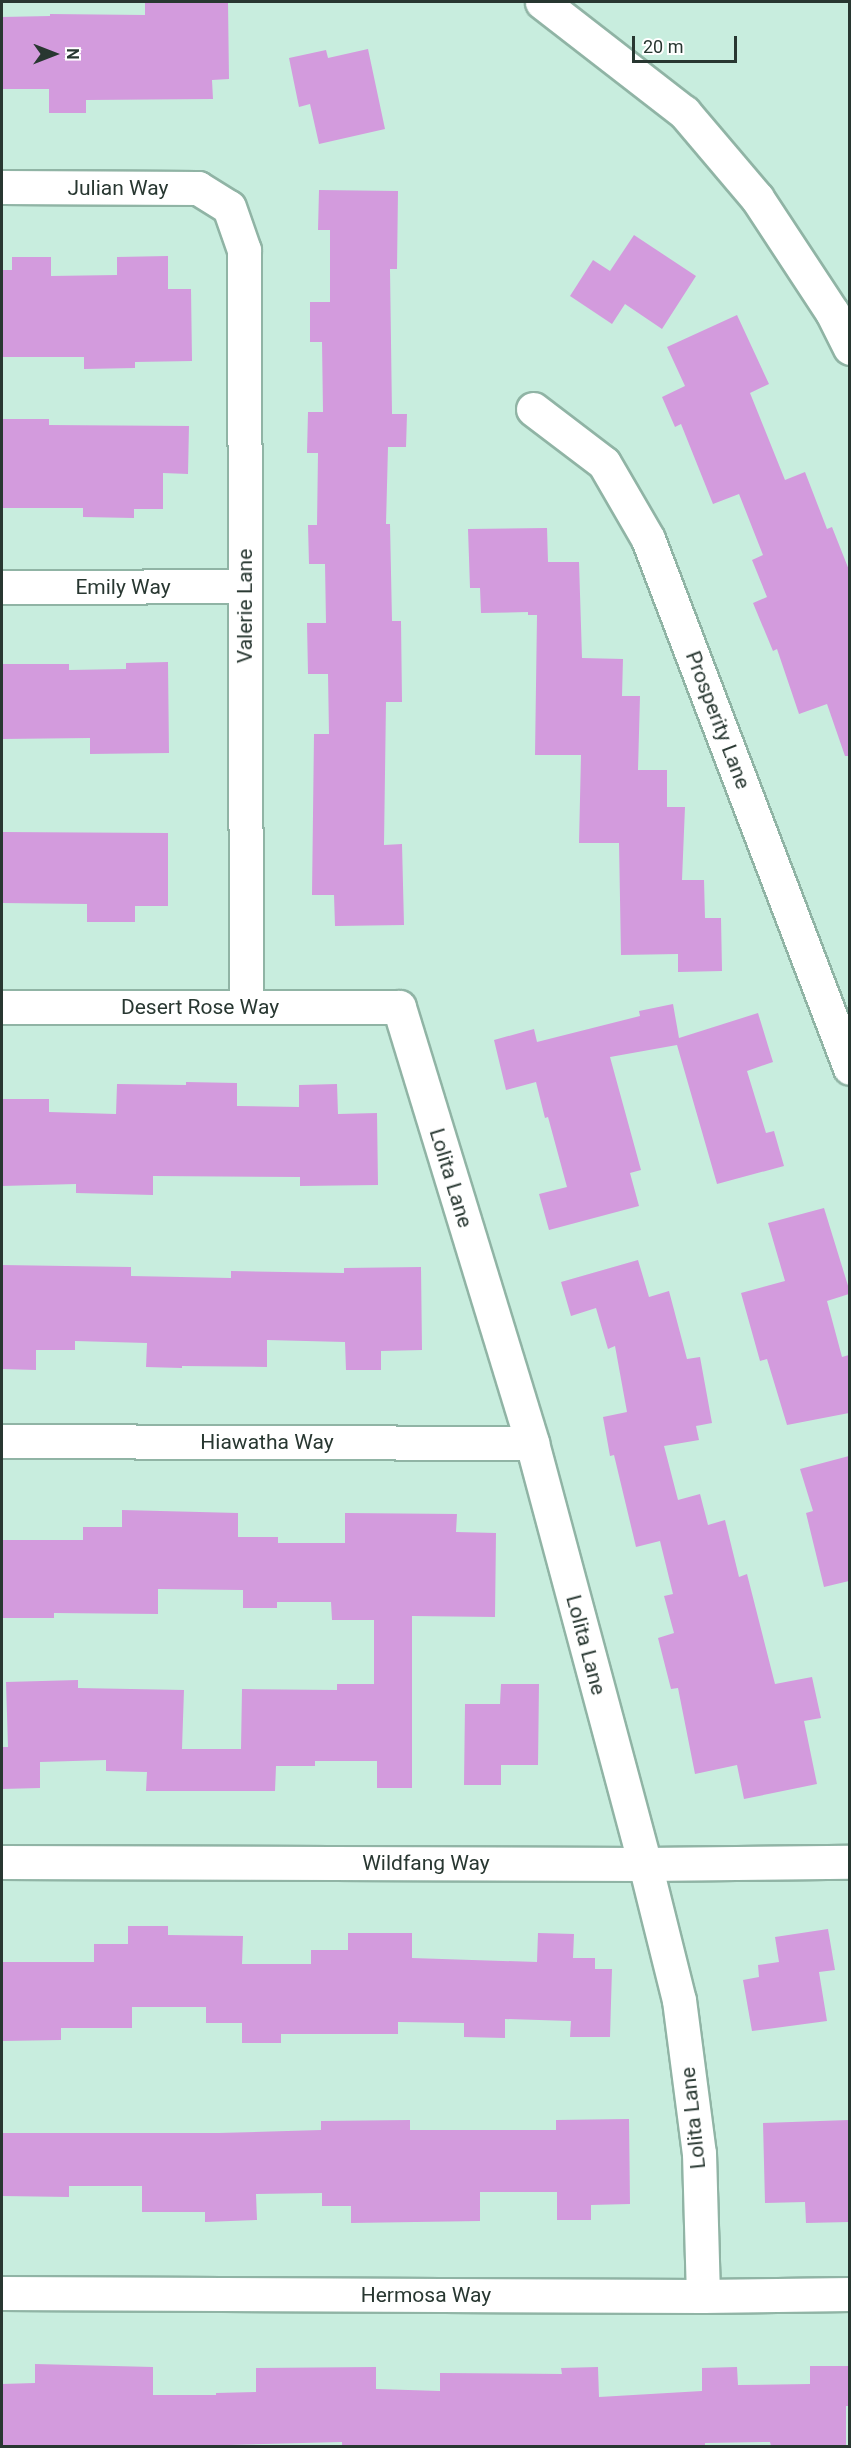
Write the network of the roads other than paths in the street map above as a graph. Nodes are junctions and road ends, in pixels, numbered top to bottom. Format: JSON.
{"nodes":[{"id":1,"x":542,"y":2,"type":"edge"},
{"id":2,"x":2,"y":187,"type":"edge"},
{"id":3,"x":229,"y":207,"type":"joint"},
{"id":4,"x":849,"y":348,"type":"edge"},
{"id":5,"x":533,"y":409,"type":"dead end"},
{"id":6,"x":245,"y":586,"type":"junction"},
{"id":7,"x":2,"y":587,"type":"edge"},
{"id":8,"x":2,"y":1007,"type":"edge"},
{"id":9,"x":246,"y":1007,"type":"junction"},
{"id":10,"x":399,"y":1007,"type":"joint"},
{"id":11,"x":847,"y":1050,"type":"edge"},
{"id":12,"x":2,"y":1441,"type":"edge"},
{"id":13,"x":532,"y":1443,"type":"junction"},
{"id":14,"x":2,"y":1862,"type":"edge"},
{"id":15,"x":849,"y":1862,"type":"edge"},
{"id":16,"x":645,"y":1864,"type":"junction"},
{"id":17,"x":2,"y":2293,"type":"edge"},
{"id":18,"x":849,"y":2294,"type":"edge"},
{"id":19,"x":703,"y":2296,"type":"junction"}],
"edges":[{"from":1,"to":4,"type":"street"},
{"from":2,"to":3,"type":"street","name":"Julian Way"},
{"from":3,"to":6,"type":"street","name":"Valerie Lane"},
{"from":5,"to":11,"type":"street","name":"Prosperity Lane"},
{"from":6,"to":7,"type":"street","name":"Emily Way"},
{"from":6,"to":9,"type":"street","name":"Valerie Lane"},
{"from":8,"to":9,"type":"street","name":"Desert Rose Way"},
{"from":9,"to":10,"type":"street","name":"Desert Rose Way"},
{"from":10,"to":13,"type":"street","name":"Lolita Lane"},
{"from":12,"to":13,"type":"street","name":"Hiawatha Way"},
{"from":13,"to":16,"type":"street","name":"Lolita Lane"},
{"from":14,"to":16,"type":"street","name":"Wildfang Way"},
{"from":15,"to":16,"type":"street","name":"Wildfang Way"},
{"from":16,"to":19,"type":"street","name":"Lolita Lane"},
{"from":17,"to":19,"type":"street","name":"Hermosa Way"},
{"from":18,"to":19,"type":"street","name":"Hermosa Way"}]}
